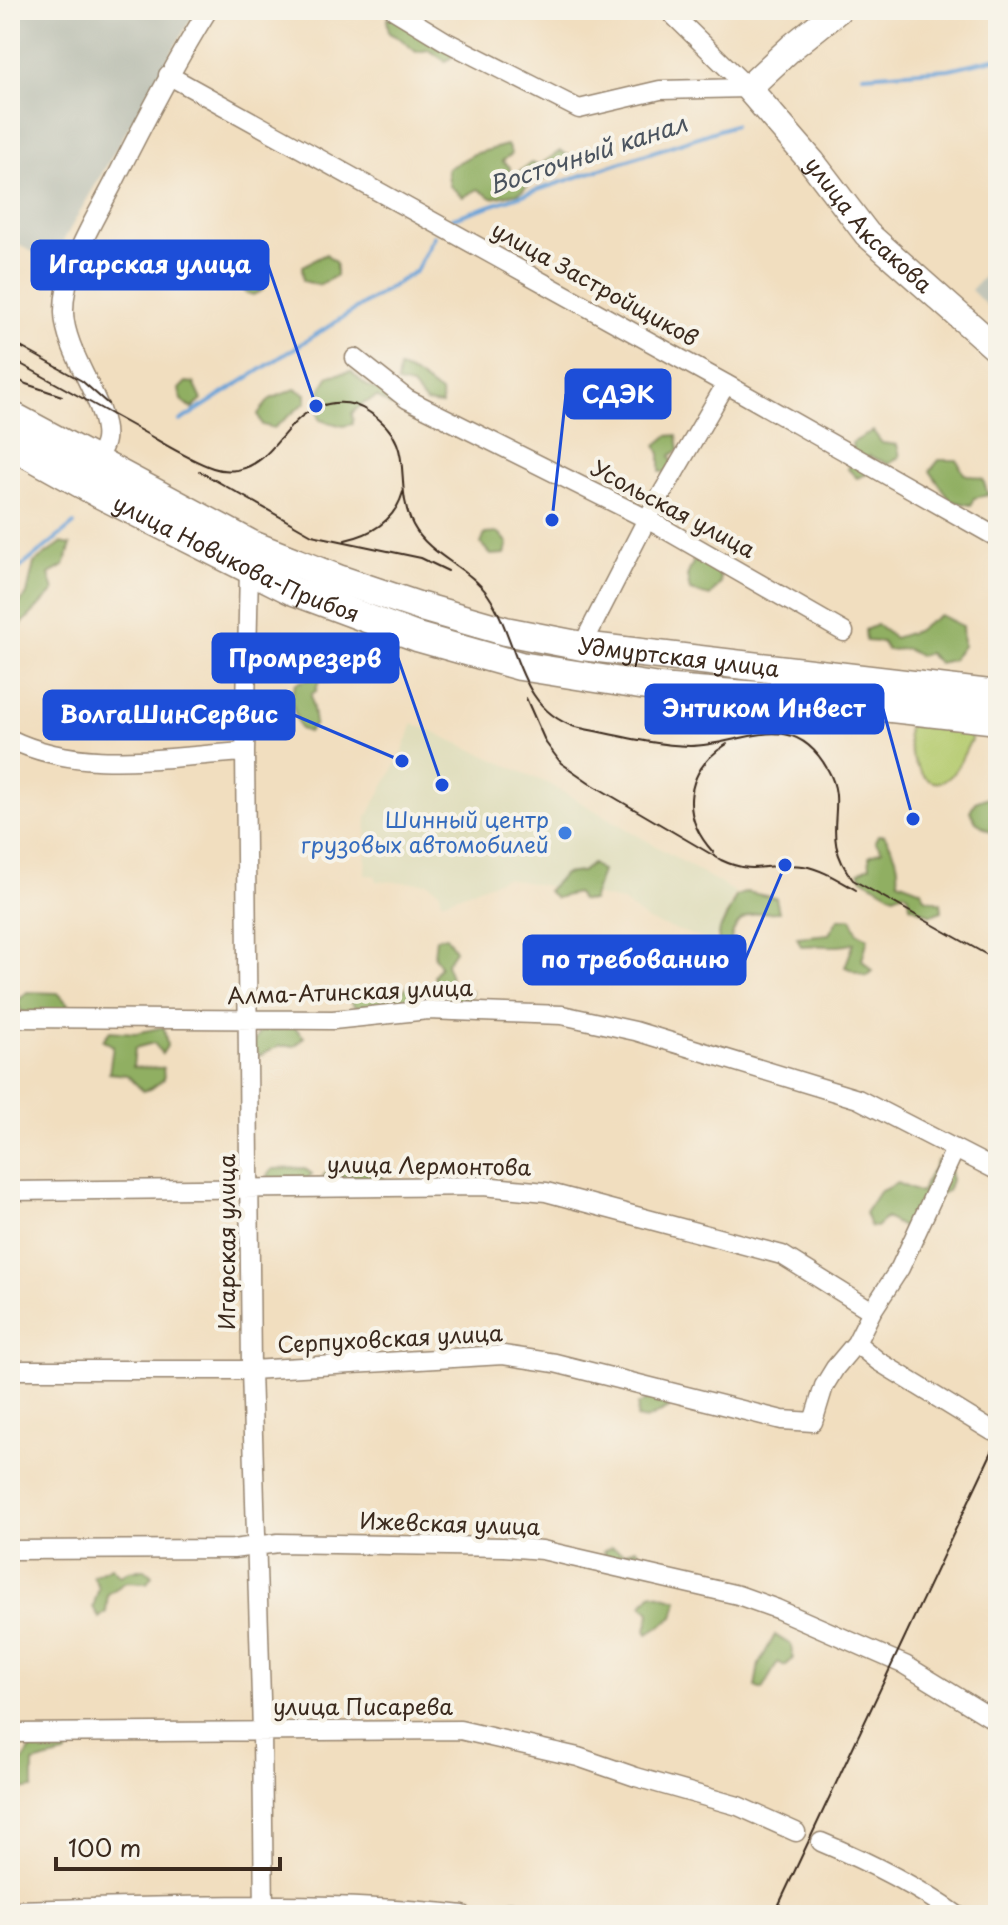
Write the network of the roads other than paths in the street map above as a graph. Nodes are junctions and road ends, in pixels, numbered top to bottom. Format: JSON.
{"nodes":[{"id":1,"x":208,"y":10,"type":"edge"},
{"id":2,"x":394,"y":10,"type":"edge"},
{"id":3,"x":668,"y":10,"type":"edge"},
{"id":4,"x":838,"y":10,"type":"edge"},
{"id":5,"x":168,"y":75,"type":"junction"},
{"id":6,"x":748,"y":88,"type":"junction"},
{"id":7,"x":998,"y":350,"type":"edge"},
{"id":8,"x":355,"y":358,"type":"dead end"},
{"id":9,"x":726,"y":384,"type":"junction"},
{"id":10,"x":10,"y":415,"type":"edge"},
{"id":11,"x":10,"y":444,"type":"edge"},
{"id":12,"x":95,"y":463,"type":"junction"},
{"id":13,"x":647,"y":519,"type":"junction"},
{"id":14,"x":998,"y":538,"type":"edge"},
{"id":15,"x":249,"y":569,"type":"junction"},
{"id":16,"x":505,"y":631,"type":"joint"},
{"id":17,"x":844,"y":632,"type":"dead end"},
{"id":18,"x":582,"y":646,"type":"junction"},
{"id":19,"x":520,"y":666,"type":"joint"},
{"id":20,"x":998,"y":695,"type":"edge"},
{"id":21,"x":998,"y":720,"type":"edge"},
{"id":22,"x":13,"y":745,"type":"edge"},
{"id":23,"x":245,"y":752,"type":"junction"},
{"id":24,"x":10,"y":1018,"type":"edge"},
{"id":25,"x":248,"y":1020,"type":"junction"},
{"id":26,"x":955,"y":1149,"type":"junction"},
{"id":27,"x":998,"y":1171,"type":"edge"},
{"id":28,"x":251,"y":1188,"type":"junction"},
{"id":29,"x":10,"y":1191,"type":"edge"},
{"id":30,"x":872,"y":1311,"type":"junction"},
{"id":31,"x":856,"y":1343,"type":"junction"},
{"id":32,"x":10,"y":1370,"type":"edge"},
{"id":33,"x":251,"y":1370,"type":"junction"},
{"id":34,"x":992,"y":1431,"type":"dead end"},
{"id":35,"x":255,"y":1546,"type":"junction"},
{"id":36,"x":10,"y":1550,"type":"edge"},
{"id":37,"x":998,"y":1722,"type":"edge"},
{"id":38,"x":262,"y":1731,"type":"junction"},
{"id":39,"x":10,"y":1733,"type":"edge"},
{"id":40,"x":796,"y":1832,"type":"dead end"},
{"id":41,"x":821,"y":1842,"type":"dead end"},
{"id":42,"x":10,"y":1910,"type":"edge"},
{"id":43,"x":264,"y":1910,"type":"edge"},
{"id":44,"x":463,"y":1915,"type":"edge"},
{"id":45,"x":957,"y":1915,"type":"edge"}],
"edges":[{"from":1,"to":5,"type":"street"},
{"from":2,"to":6,"type":"street"},
{"from":3,"to":6,"type":"street"},
{"from":4,"to":6,"type":"street"},
{"from":5,"to":9,"type":"street","name":"улица Застройщиков"},
{"from":5,"to":12,"type":"street"},
{"from":6,"to":7,"type":"street","name":"улица Аксакова"},
{"from":8,"to":13,"type":"street","name":"Усольская улица"},
{"from":9,"to":13,"type":"street"},
{"from":9,"to":14,"type":"street","name":"улица Застройщиков"},
{"from":10,"to":12,"type":"main road","name":"улица Новикова-Прибоя"},
{"from":11,"to":15,"type":"main road","name":"улица Новикова-Прибоя"},
{"from":12,"to":16,"type":"main road","name":"улица Новикова-Прибоя"},
{"from":13,"to":17,"type":"street","name":"Усольская улица"},
{"from":13,"to":18,"type":"street"},
{"from":15,"to":19,"type":"main road","name":"улица Новикова-Прибоя"},
{"from":15,"to":23,"type":"street","name":"Игарская улица"},
{"from":16,"to":18,"type":"main road","name":"Удмуртская улица"},
{"from":18,"to":20,"type":"main road","name":"Удмуртская улица"},
{"from":19,"to":21,"type":"main road","name":"Удмуртская улица"},
{"from":22,"to":23,"type":"street"},
{"from":23,"to":25,"type":"street","name":"Игарская улица"},
{"from":24,"to":25,"type":"street","name":"Алма-Атинская улица"},
{"from":25,"to":26,"type":"street","name":"Алма-Атинская улица"},
{"from":25,"to":28,"type":"street","name":"Игарская улица"},
{"from":26,"to":27,"type":"street","name":"Алма-Атинская улица"},
{"from":26,"to":30,"type":"street"},
{"from":28,"to":29,"type":"street","name":"улица Лермонтова"},
{"from":28,"to":30,"type":"street","name":"улица Лермонтова"},
{"from":28,"to":33,"type":"street","name":"Игарская улица"},
{"from":30,"to":31,"type":"street"},
{"from":31,"to":33,"type":"street","name":"Серпуховская улица"},
{"from":31,"to":34,"type":"street"},
{"from":32,"to":33,"type":"street","name":"Серпуховская улица"},
{"from":33,"to":35,"type":"street","name":"Игарская улица"},
{"from":35,"to":36,"type":"street","name":"Ижевская улица"},
{"from":35,"to":37,"type":"street","name":"Ижевская улица"},
{"from":35,"to":38,"type":"street","name":"Игарская улица"},
{"from":38,"to":39,"type":"street","name":"улица Писарева"},
{"from":38,"to":40,"type":"street","name":"улица Писарева"},
{"from":38,"to":43,"type":"street","name":"Игарская улица"},
{"from":41,"to":45,"type":"street"},
{"from":42,"to":43,"type":"street"},
{"from":43,"to":44,"type":"street"}]}
